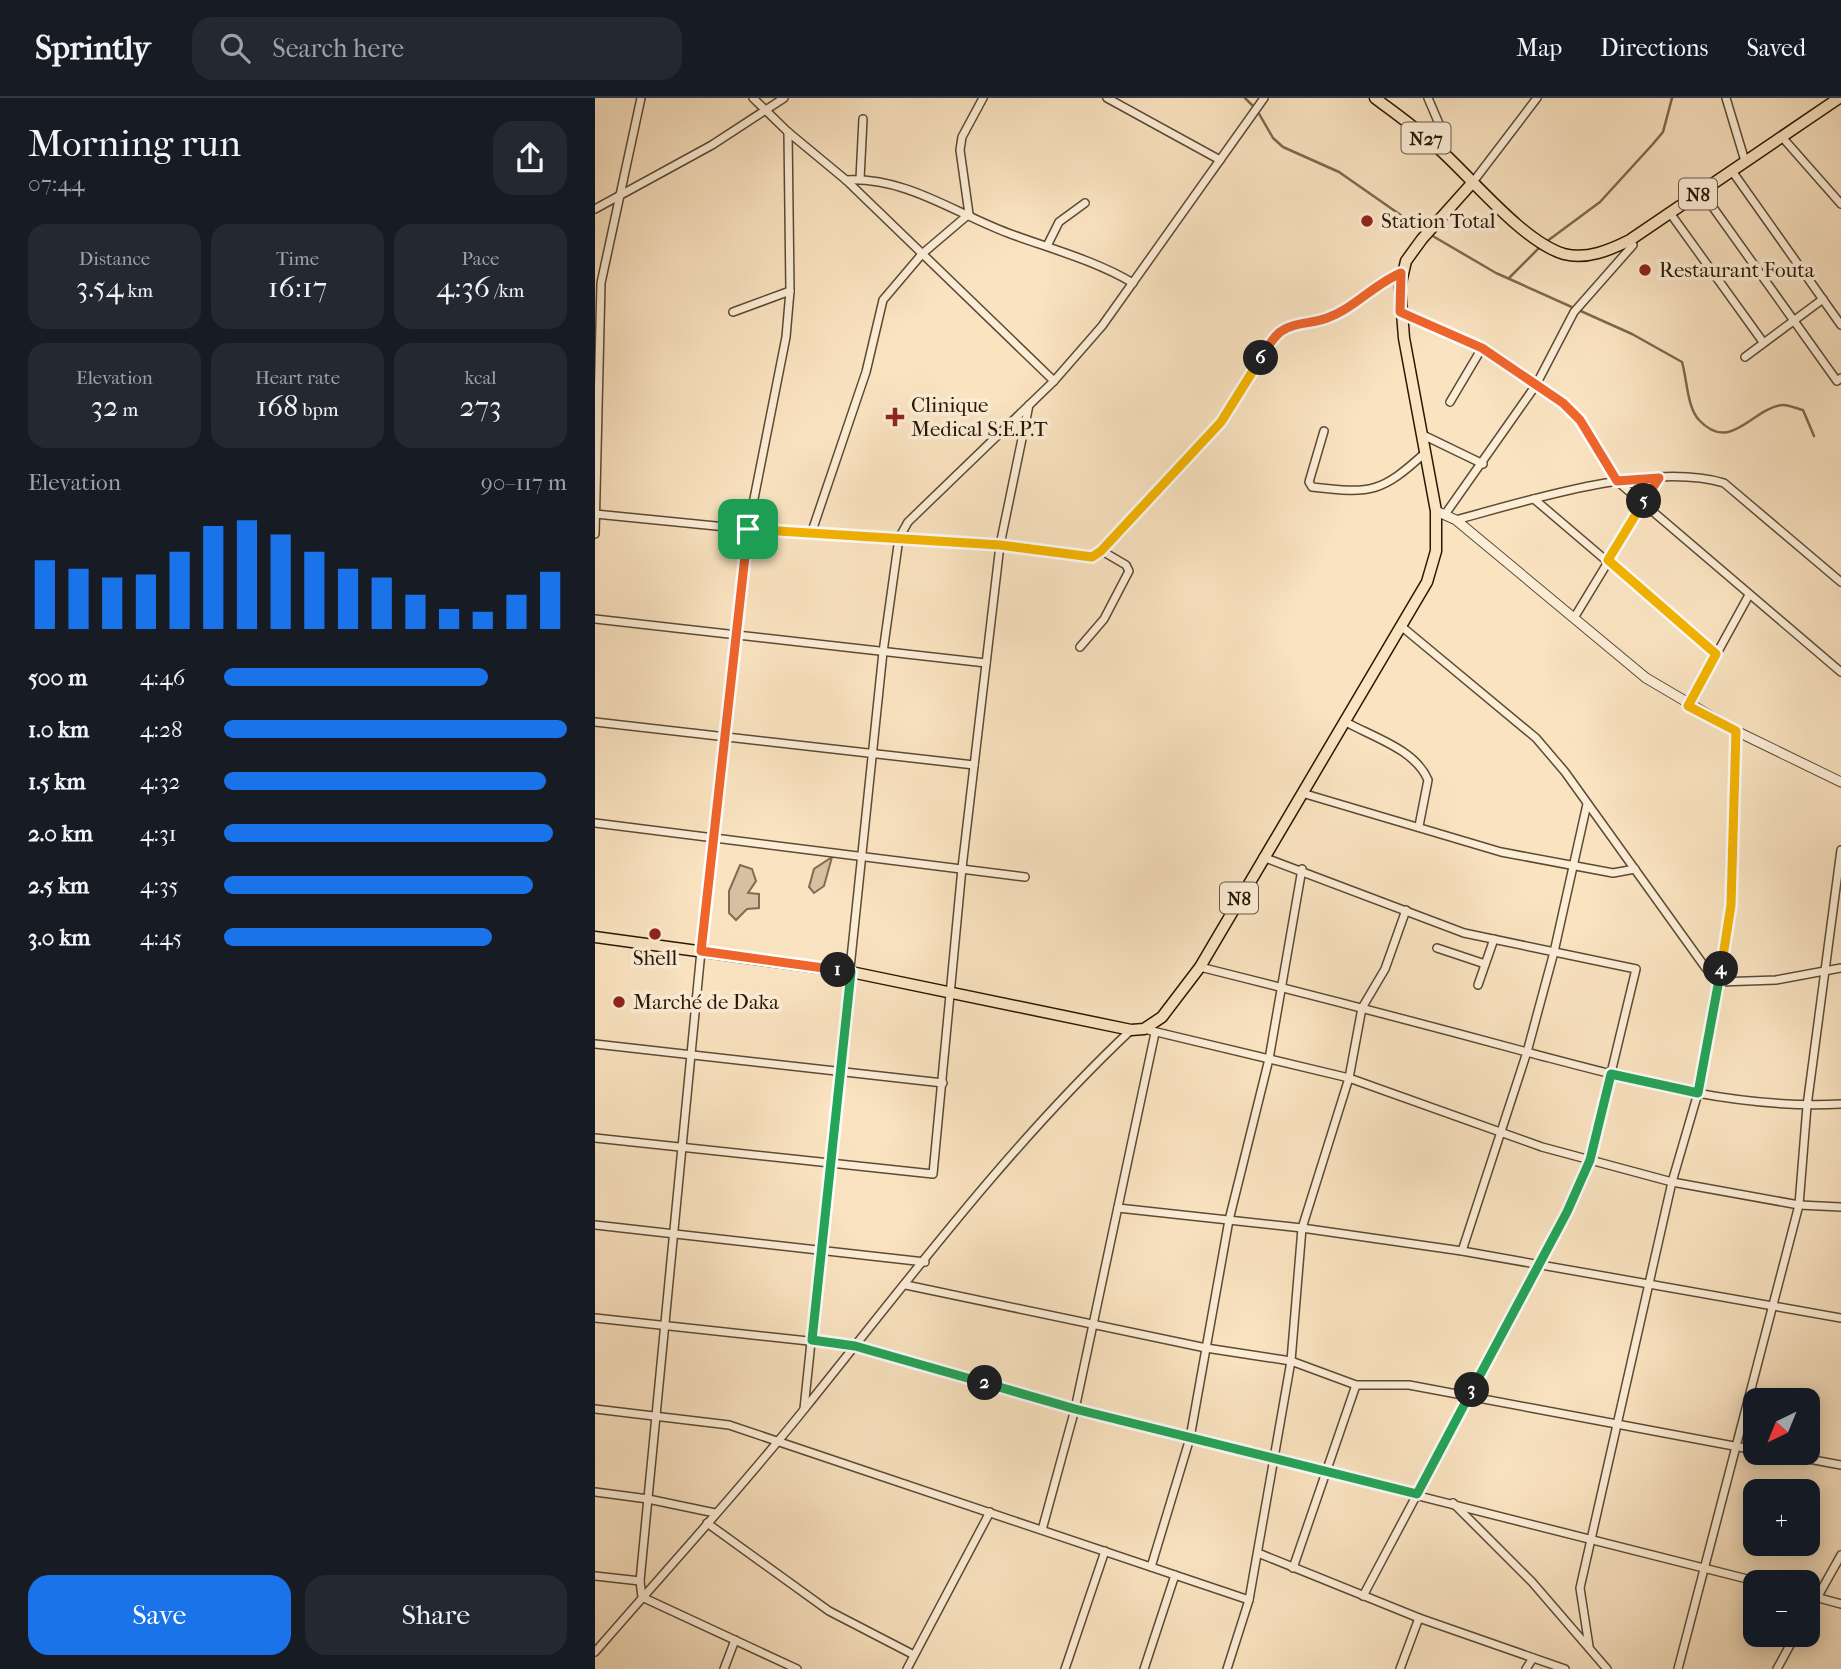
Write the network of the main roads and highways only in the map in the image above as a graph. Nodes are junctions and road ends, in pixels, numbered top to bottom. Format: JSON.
{"nodes":[{"id":1,"x":1375,"y":98,"type":"edge"},
{"id":2,"x":1839,"y":98,"type":"edge"},
{"id":3,"x":1473,"y":182,"type":"junction"},
{"id":4,"x":595,"y":937,"type":"edge"}],
"edges":[{"from":1,"to":3,"type":"main road","number":"N27"},
{"from":2,"to":3,"type":"main road","number":"N8"},
{"from":3,"to":4,"type":"main road","number":"N8"}]}
